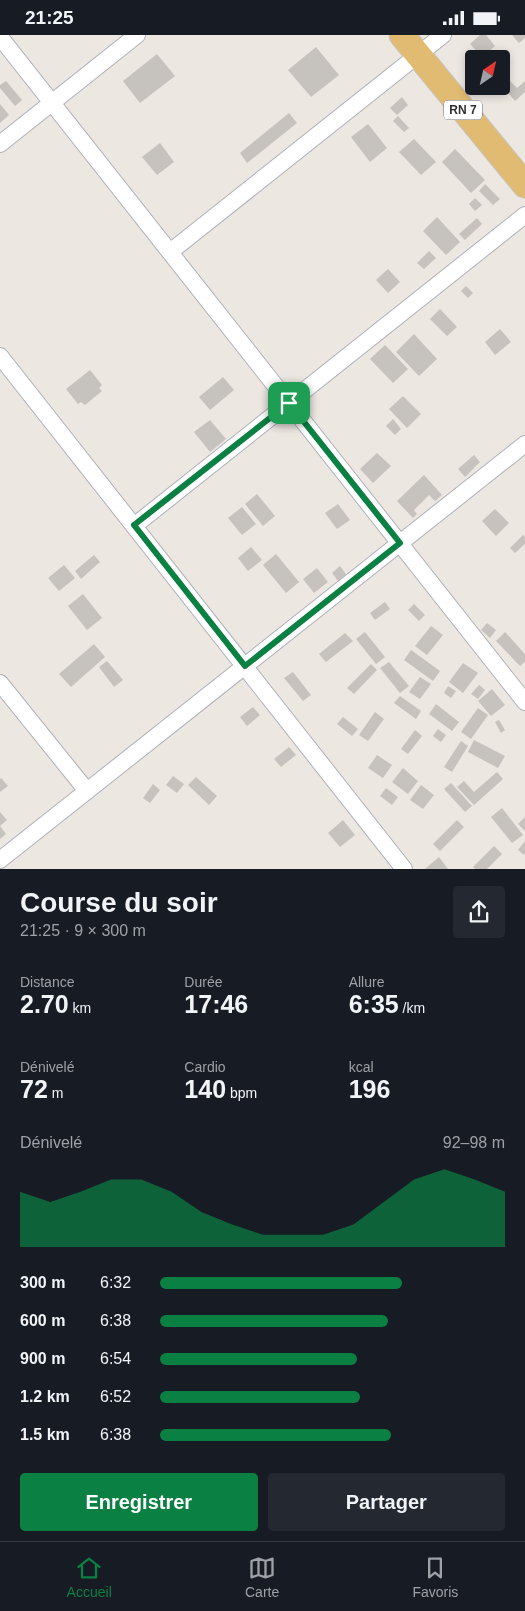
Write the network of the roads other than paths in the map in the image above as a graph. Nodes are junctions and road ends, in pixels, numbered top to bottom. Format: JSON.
{"nodes":[{"id":1,"x":137,"y":35,"type":"edge"},
{"id":2,"x":402,"y":35,"type":"edge"},
{"id":3,"x":443,"y":35,"type":"edge"},
{"id":4,"x":0,"y":37,"type":"edge"},
{"id":5,"x":418,"y":55,"type":"junction"},
{"id":6,"x":52,"y":103,"type":"junction"},
{"id":7,"x":0,"y":145,"type":"edge"},
{"id":8,"x":525,"y":185,"type":"edge"},
{"id":9,"x":525,"y":215,"type":"edge"},
{"id":10,"x":170,"y":252,"type":"junction"},
{"id":11,"x":0,"y":356,"type":"edge"},
{"id":12,"x":289,"y":403,"type":"junction"},
{"id":13,"x":522,"y":452,"type":"edge"},
{"id":14,"x":134,"y":525,"type":"junction"},
{"id":15,"x":400,"y":543,"type":"junction"},
{"id":16,"x":245,"y":666,"type":"junction"},
{"id":17,"x":0,"y":683,"type":"edge"},
{"id":18,"x":525,"y":702,"type":"edge"},
{"id":19,"x":87,"y":791,"type":"junction"},
{"id":20,"x":0,"y":861,"type":"edge"},
{"id":21,"x":404,"y":869,"type":"edge"}],
"edges":[{"from":1,"to":6,"type":"street"},
{"from":2,"to":5,"type":"main road","number":"RN 7"},
{"from":3,"to":5,"type":"street"},
{"from":4,"to":6,"type":"street"},
{"from":5,"to":8,"type":"main road","number":"RN 7"},
{"from":5,"to":10,"type":"street"},
{"from":6,"to":7,"type":"street"},
{"from":6,"to":10,"type":"street"},
{"from":9,"to":12,"type":"street"},
{"from":10,"to":12,"type":"street"},
{"from":11,"to":14,"type":"street"},
{"from":12,"to":14,"type":"street"},
{"from":12,"to":15,"type":"street"},
{"from":13,"to":15,"type":"street"},
{"from":14,"to":16,"type":"street"},
{"from":15,"to":16,"type":"street"},
{"from":15,"to":18,"type":"street"},
{"from":16,"to":19,"type":"street"},
{"from":16,"to":21,"type":"street"},
{"from":17,"to":19,"type":"street"},
{"from":19,"to":20,"type":"street"}]}
